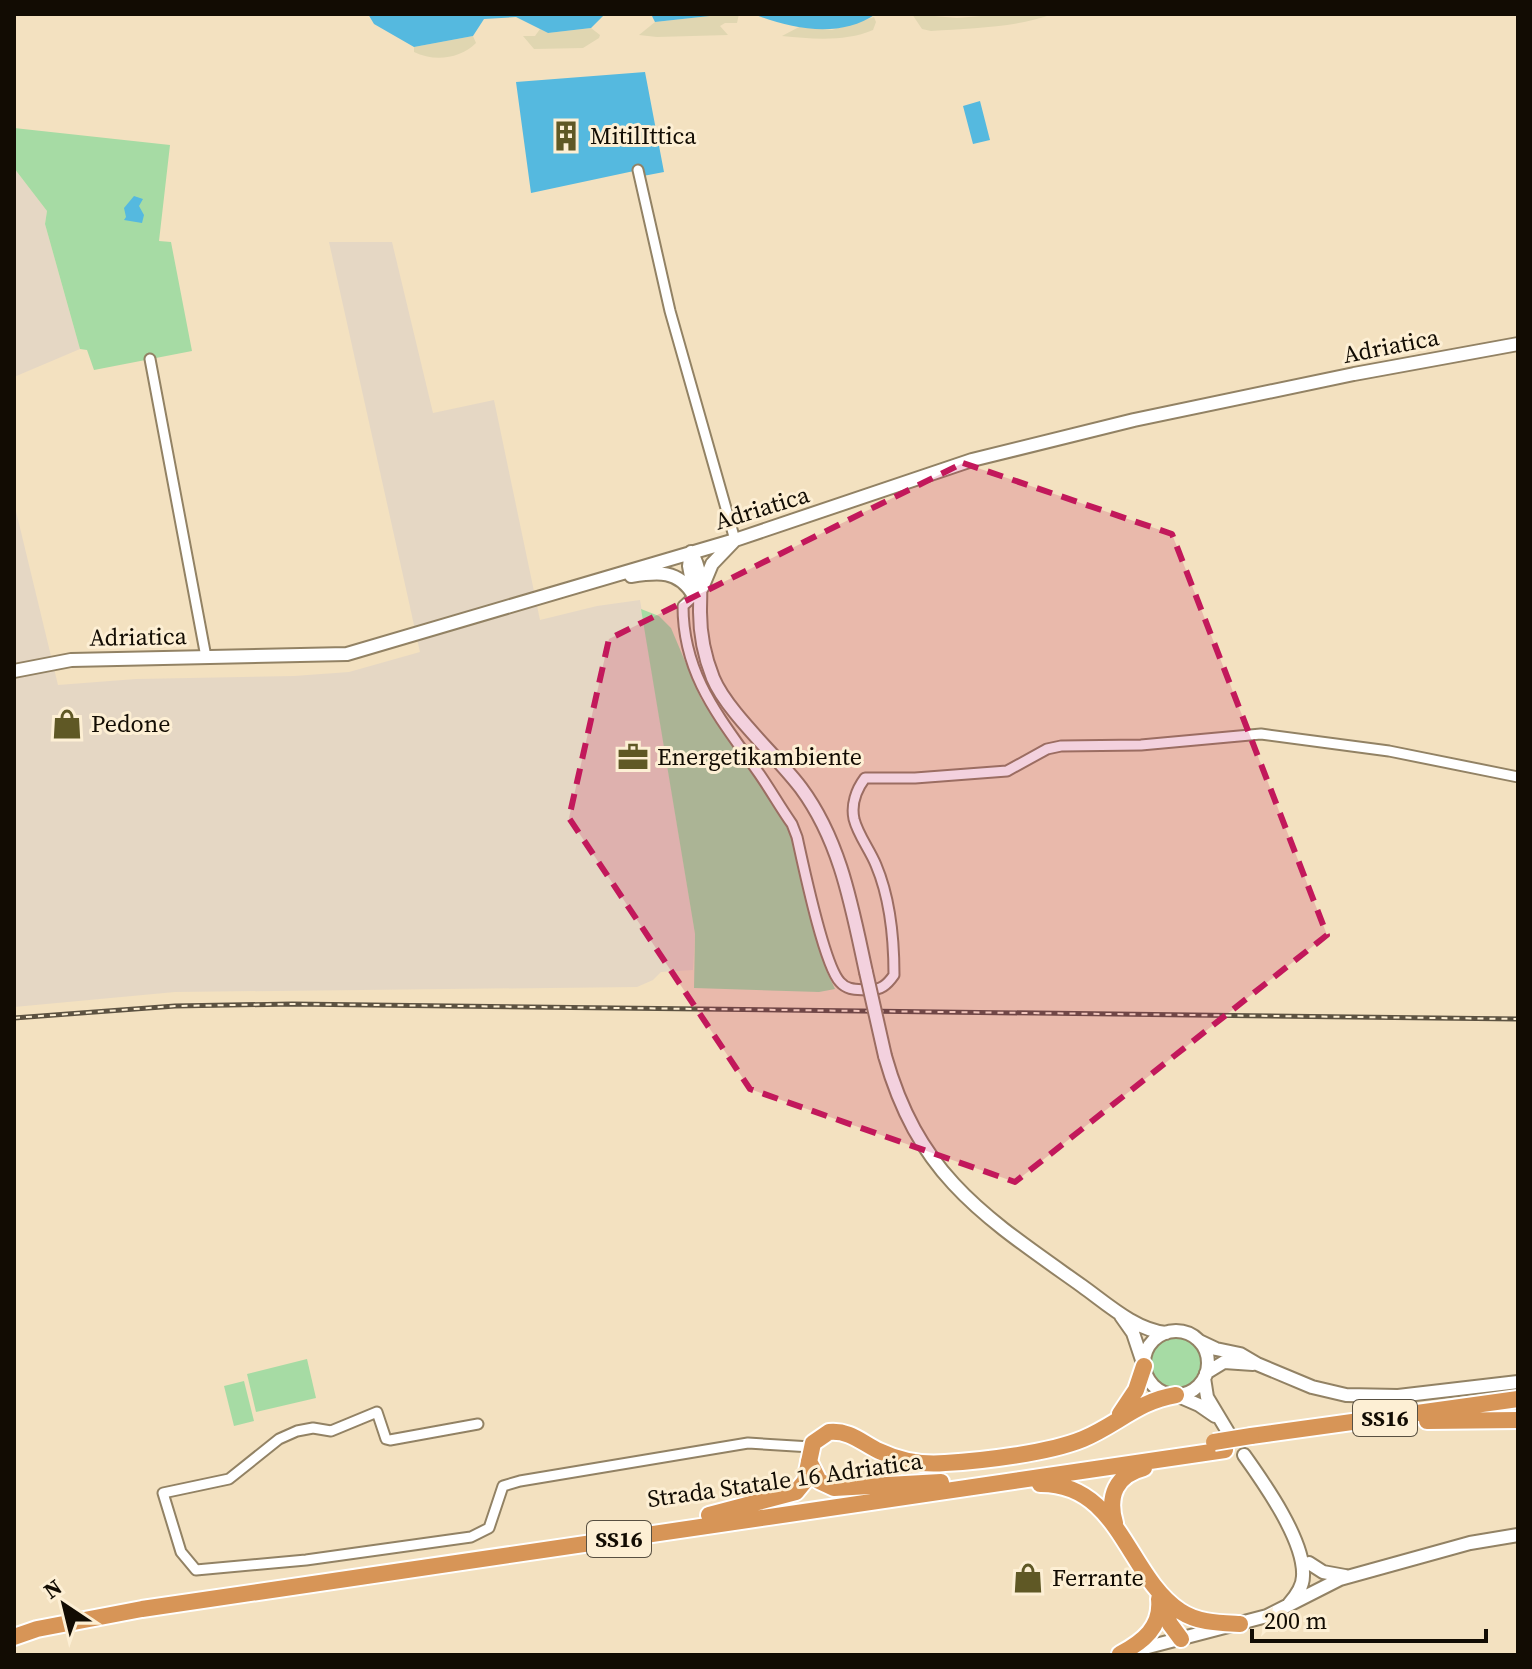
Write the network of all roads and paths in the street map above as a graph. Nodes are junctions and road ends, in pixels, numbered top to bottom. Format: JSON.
{"nodes":[{"id":1,"x":638,"y":170,"type":"dead end"},
{"id":2,"x":1518,"y":344,"type":"edge"},
{"id":3,"x":150,"y":359,"type":"dead end"},
{"id":4,"x":735,"y":540,"type":"junction"},
{"id":5,"x":691,"y":552,"type":"junction"},
{"id":6,"x":591,"y":582,"type":"junction"},
{"id":7,"x":698,"y":593,"type":"junction"},
{"id":8,"x":700,"y":613,"type":"junction"},
{"id":9,"x":683,"y":624,"type":"junction"},
{"id":10,"x":206,"y":657,"type":"junction"},
{"id":11,"x":14,"y":671,"type":"edge"},
{"id":12,"x":1518,"y":777,"type":"edge"},
{"id":13,"x":1113,"y":1308,"type":"junction"},
{"id":14,"x":1166,"y":1333,"type":"junction"},
{"id":15,"x":1199,"y":1341,"type":"junction"},
{"id":16,"x":1257,"y":1364,"type":"junction"},
{"id":17,"x":1144,"y":1366,"type":"junction"},
{"id":18,"x":1205,"y":1376,"type":"junction"},
{"id":19,"x":1518,"y":1382,"type":"edge"},
{"id":20,"x":1176,"y":1395,"type":"junction"},
{"id":21,"x":1518,"y":1399,"type":"edge"},
{"id":22,"x":1518,"y":1409,"type":"edge"},
{"id":23,"x":1218,"y":1419,"type":"junction"},
{"id":24,"x":1518,"y":1420,"type":"edge"},
{"id":25,"x":1427,"y":1421,"type":"junction"},
{"id":26,"x":478,"y":1424,"type":"dead end"},
{"id":27,"x":1111,"y":1424,"type":"junction"},
{"id":28,"x":1255,"y":1440,"type":"junction"},
{"id":29,"x":1222,"y":1441,"type":"junction"},
{"id":30,"x":810,"y":1454,"type":"junction"},
{"id":31,"x":1194,"y":1454,"type":"junction"},
{"id":32,"x":1244,"y":1455,"type":"dead end"},
{"id":33,"x":941,"y":1482,"type":"junction"},
{"id":34,"x":967,"y":1488,"type":"junction"},
{"id":35,"x":709,"y":1515,"type":"junction"},
{"id":36,"x":1117,"y":1528,"type":"junction"},
{"id":37,"x":1518,"y":1535,"type":"edge"},
{"id":38,"x":1304,"y":1565,"type":"junction"},
{"id":39,"x":1353,"y":1576,"type":"junction"},
{"id":40,"x":1314,"y":1592,"type":"junction"},
{"id":41,"x":1163,"y":1598,"type":"junction"},
{"id":42,"x":1283,"y":1610,"type":"junction"},
{"id":43,"x":1240,"y":1624,"type":"junction"},
{"id":44,"x":14,"y":1627,"type":"edge"},
{"id":45,"x":14,"y":1637,"type":"edge"},
{"id":46,"x":1181,"y":1639,"type":"junction"},
{"id":47,"x":1119,"y":1655,"type":"edge"}],
"edges":[{"from":1,"to":4,"type":"street"},
{"from":2,"to":4,"type":"street","name":"Adriatica"},
{"from":3,"to":10,"type":"street"},
{"from":4,"to":5,"type":"street","name":"Adriatica"},
{"from":4,"to":7,"type":"street"},
{"from":5,"to":6,"type":"street","name":"Adriatica"},
{"from":5,"to":7,"type":"street"},
{"from":6,"to":7,"type":"street"},
{"from":6,"to":10,"type":"street","name":"Adriatica"},
{"from":7,"to":8,"type":"street"},
{"from":7,"to":9,"type":"street"},
{"from":8,"to":9,"type":"street"},
{"from":8,"to":13,"type":"street","bridge":true},
{"from":9,"to":12,"type":"street"},
{"from":10,"to":11,"type":"street","name":"Adriatica"},
{"from":13,"to":14,"type":"street"},
{"from":13,"to":17,"type":"street"},
{"from":14,"to":15,"type":"street"},
{"from":14,"to":17,"type":"street"},
{"from":15,"to":16,"type":"street"},
{"from":15,"to":18,"type":"street"},
{"from":16,"to":18,"type":"street"},
{"from":16,"to":19,"type":"street"},
{"from":17,"to":20,"type":"street"},
{"from":17,"to":27,"type":"highway"},
{"from":18,"to":20,"type":"street"},
{"from":18,"to":23,"type":"street"},
{"from":20,"to":23,"type":"street"},
{"from":20,"to":27,"type":"highway"},
{"from":21,"to":28,"type":"highway","name":"Strada Statale 16 Adriatica","number":"SS16"},
{"from":22,"to":25,"type":"highway","name":"Strada Statale 16 Adriatica","number":"SS16"},
{"from":23,"to":29,"type":"street"},
{"from":24,"to":25,"type":"highway"},
{"from":25,"to":28,"type":"highway","name":"Strada Statale 16 Adriatica","number":"SS16"},
{"from":26,"to":30,"type":"street"},
{"from":27,"to":30,"type":"highway"},
{"from":28,"to":29,"type":"highway","name":"Strada Statale 16 Adriatica","number":"SS16","bridge":true},
{"from":29,"to":31,"type":"highway","name":"Strada Statale 16 Adriatica","number":"SS16"},
{"from":29,"to":33,"type":"highway","name":"Strada Statale 16 Adriatica","number":"SS16"},
{"from":30,"to":33,"type":"highway","number":"SS16"},
{"from":30,"to":35,"type":"highway","number":"SS16"},
{"from":31,"to":34,"type":"highway","name":"Strada Statale 16 Adriatica","number":"SS16"},
{"from":31,"to":36,"type":"highway","number":"SS16"},
{"from":32,"to":38,"type":"street"},
{"from":33,"to":35,"type":"highway","name":"Strada Statale 16 Adriatica","number":"SS16"},
{"from":34,"to":36,"type":"highway","number":"SS16"},
{"from":34,"to":45,"type":"highway","name":"Strada Statale 16 Adriatica","number":"SS16"},
{"from":35,"to":44,"type":"highway","name":"Strada Statale 16 Adriatica","number":"SS16"},
{"from":36,"to":41,"type":"highway","number":"SS16"},
{"from":37,"to":39,"type":"street"},
{"from":38,"to":39,"type":"street"},
{"from":38,"to":40,"type":"street"},
{"from":38,"to":42,"type":"street"},
{"from":39,"to":40,"type":"street"},
{"from":40,"to":42,"type":"street"},
{"from":41,"to":43,"type":"highway"},
{"from":41,"to":46,"type":"highway","number":"SS16"},
{"from":41,"to":47,"type":"highway"},
{"from":42,"to":43,"type":"street"},
{"from":43,"to":46,"type":"street"},
{"from":46,"to":47,"type":"street"}]}
